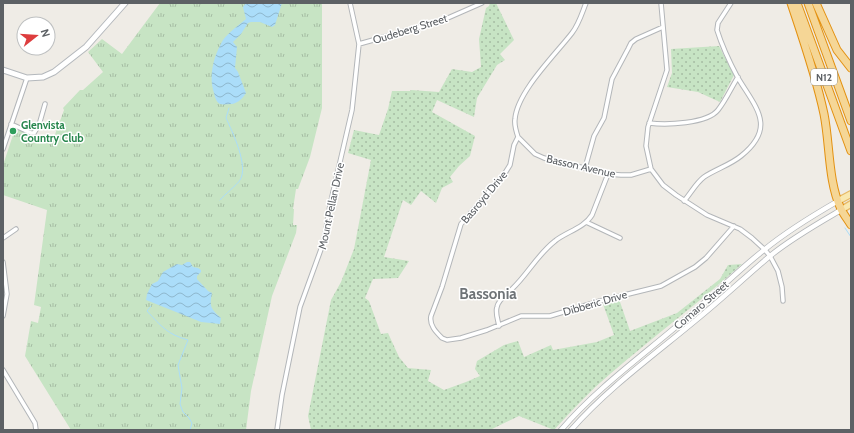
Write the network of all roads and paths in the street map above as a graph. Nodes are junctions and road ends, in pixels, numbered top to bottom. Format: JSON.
{"nodes":[{"id":1,"x":125,"y":3,"type":"edge"},
{"id":2,"x":350,"y":3,"type":"edge"},
{"id":3,"x":482,"y":3,"type":"edge"},
{"id":4,"x":586,"y":3,"type":"edge"},
{"id":5,"x":661,"y":3,"type":"edge"},
{"id":6,"x":731,"y":3,"type":"edge"},
{"id":7,"x":791,"y":3,"type":"edge"},
{"id":8,"x":797,"y":3,"type":"edge"},
{"id":9,"x":808,"y":3,"type":"edge"},
{"id":10,"x":816,"y":3,"type":"edge"},
{"id":11,"x":663,"y":27,"type":"junction"},
{"id":12,"x":360,"y":44,"type":"junction"},
{"id":13,"x":851,"y":68,"type":"edge"},
{"id":14,"x":3,"y":70,"type":"edge"},
{"id":15,"x":738,"y":77,"type":"junction"},
{"id":16,"x":27,"y":78,"type":"junction"},
{"id":17,"x":45,"y":104,"type":"dead end"},
{"id":18,"x":851,"y":121,"type":"edge"},
{"id":19,"x":649,"y":122,"type":"junction"},
{"id":20,"x":11,"y":124,"type":"junction"},
{"id":21,"x":518,"y":137,"type":"junction"},
{"id":22,"x":3,"y":148,"type":"edge"},
{"id":23,"x":851,"y":151,"type":"edge"},
{"id":24,"x":585,"y":168,"type":"junction"},
{"id":25,"x":651,"y":169,"type":"junction"},
{"id":26,"x":608,"y":174,"type":"junction"},
{"id":27,"x":851,"y":194,"type":"edge"},
{"id":28,"x":684,"y":201,"type":"junction"},
{"id":29,"x":838,"y":202,"type":"junction"},
{"id":30,"x":851,"y":204,"type":"edge"},
{"id":31,"x":841,"y":210,"type":"junction"},
{"id":32,"x":586,"y":222,"type":"junction"},
{"id":33,"x":851,"y":225,"type":"edge"},
{"id":34,"x":734,"y":226,"type":"junction"},
{"id":35,"x":16,"y":230,"type":"dead end"},
{"id":36,"x":3,"y":238,"type":"edge"},
{"id":37,"x":620,"y":238,"type":"dead end"},
{"id":38,"x":764,"y":250,"type":"junction"},
{"id":39,"x":770,"y":256,"type":"junction"},
{"id":40,"x":3,"y":262,"type":"edge"},
{"id":41,"x":783,"y":301,"type":"dead end"},
{"id":42,"x":3,"y":316,"type":"edge"},
{"id":43,"x":499,"y":326,"type":"junction"},
{"id":44,"x":439,"y":335,"type":"joint"},
{"id":45,"x":3,"y":370,"type":"edge"},
{"id":46,"x":36,"y":430,"type":"edge"},
{"id":47,"x":277,"y":430,"type":"edge"},
{"id":48,"x":561,"y":430,"type":"edge"},
{"id":49,"x":571,"y":430,"type":"edge"}],
"edges":[{"from":1,"to":16,"type":"main road"},
{"from":2,"to":12,"type":"street","name":"Mount Pellan Drive"},
{"from":3,"to":12,"type":"street","name":"Oudeberg Street"},
{"from":4,"to":21,"type":"street","name":"Basroyd Drive"},
{"from":5,"to":11,"type":"street"},
{"from":6,"to":15,"type":"street"},
{"from":7,"to":29,"type":"highway"},
{"from":8,"to":23,"type":"highway","number":"N12"},
{"from":9,"to":18,"type":"highway","number":"N12"},
{"from":10,"to":13,"type":"highway"},
{"from":11,"to":19,"type":"street"},
{"from":11,"to":24,"type":"street"},
{"from":12,"to":47,"type":"street","name":"Mount Pellan Drive"},
{"from":14,"to":16,"type":"main road"},
{"from":15,"to":19,"type":"street"},
{"from":15,"to":28,"type":"street"},
{"from":16,"to":20,"type":"street"},
{"from":17,"to":20,"type":"street"},
{"from":19,"to":25,"type":"street"},
{"from":20,"to":22,"type":"street"},
{"from":21,"to":24,"type":"street","name":"Basson Avenue"},
{"from":21,"to":44,"type":"street","name":"Basroyd Drive"},
{"from":24,"to":26,"type":"street","name":"Basson Avenue"},
{"from":25,"to":26,"type":"street","name":"Basson Avenue"},
{"from":25,"to":28,"type":"street"},
{"from":26,"to":32,"type":"street"},
{"from":27,"to":29,"type":"main road","name":"Comaro Street"},
{"from":28,"to":34,"type":"street"},
{"from":29,"to":31,"type":"highway"},
{"from":29,"to":38,"type":"street","name":"Comaro Street"},
{"from":30,"to":31,"type":"main road","name":"Comaro Street"},
{"from":31,"to":33,"type":"highway"},
{"from":31,"to":39,"type":"street","name":"Comaro Street"},
{"from":32,"to":37,"type":"street"},
{"from":32,"to":43,"type":"street"},
{"from":34,"to":38,"type":"street"},
{"from":34,"to":43,"type":"street","name":"Dibberic Drive"},
{"from":35,"to":36,"type":"street"},
{"from":38,"to":39,"type":"street"},
{"from":38,"to":48,"type":"street","name":"Comaro Street"},
{"from":39,"to":41,"type":"street"},
{"from":39,"to":49,"type":"street","name":"Comaro Street"},
{"from":40,"to":42,"type":"street"},
{"from":43,"to":44,"type":"street","name":"Dibberic Drive"},
{"from":45,"to":46,"type":"street"}]}
